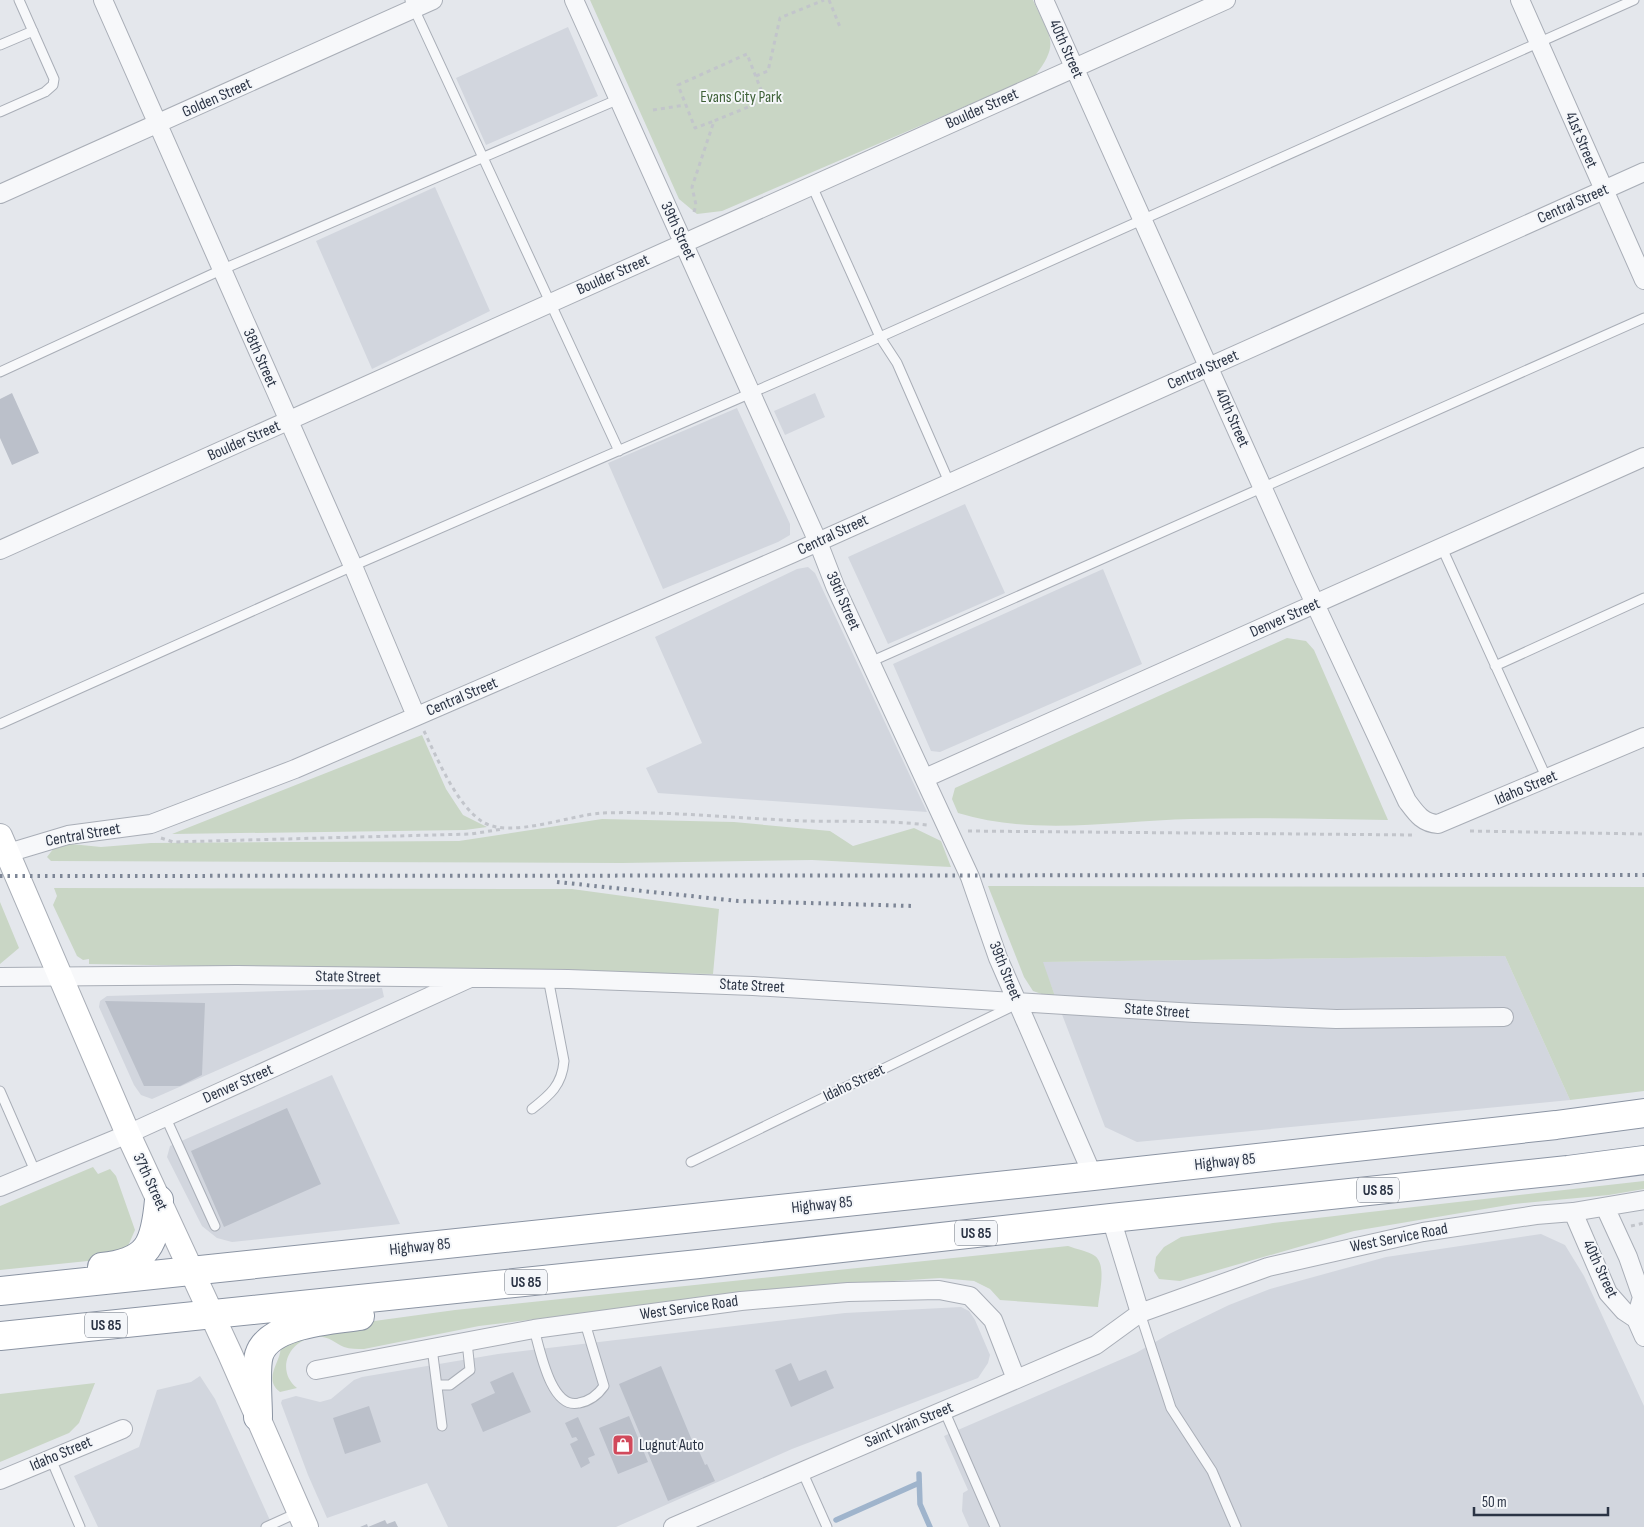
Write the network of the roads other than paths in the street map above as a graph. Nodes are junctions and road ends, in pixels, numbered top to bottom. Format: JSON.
{"nodes":[{"id":1,"x":19,"y":0,"type":"edge"},
{"id":2,"x":103,"y":0,"type":"edge"},
{"id":3,"x":433,"y":0,"type":"edge"},
{"id":4,"x":574,"y":0,"type":"edge"},
{"id":5,"x":1044,"y":0,"type":"edge"},
{"id":6,"x":1226,"y":0,"type":"edge"},
{"id":7,"x":1520,"y":0,"type":"edge"},
{"id":8,"x":1634,"y":0,"type":"edge"},
{"id":9,"x":412,"y":4,"type":"edge"},
{"id":10,"x":32,"y":31,"type":"junction"},
{"id":11,"x":1538,"y":42,"type":"junction"},
{"id":12,"x":0,"y":45,"type":"edge"},
{"id":13,"x":1074,"y":67,"type":"junction"},
{"id":14,"x":619,"y":99,"type":"junction"},
{"id":15,"x":0,"y":112,"type":"edge"},
{"id":16,"x":157,"y":124,"type":"junction"},
{"id":17,"x":484,"y":156,"type":"junction"},
{"id":18,"x":1644,"y":172,"type":"edge"},
{"id":19,"x":812,"y":186,"type":"junction"},
{"id":20,"x":1603,"y":191,"type":"junction"},
{"id":21,"x":0,"y":194,"type":"edge"},
{"id":22,"x":1144,"y":220,"type":"junction"},
{"id":23,"x":684,"y":244,"type":"junction"},
{"id":24,"x":221,"y":270,"type":"junction"},
{"id":25,"x":1644,"y":280,"type":"edge"},
{"id":26,"x":552,"y":303,"type":"junction"},
{"id":27,"x":1644,"y":318,"type":"edge"},
{"id":28,"x":880,"y":338,"type":"junction"},
{"id":29,"x":1208,"y":367,"type":"junction"},
{"id":30,"x":0,"y":372,"type":"edge"},
{"id":31,"x":751,"y":394,"type":"junction"},
{"id":32,"x":288,"y":421,"type":"junction"},
{"id":33,"x":619,"y":451,"type":"junction"},
{"id":34,"x":1644,"y":457,"type":"edge"},
{"id":35,"x":949,"y":482,"type":"junction"},
{"id":36,"x":1262,"y":486,"type":"junction"},
{"id":37,"x":818,"y":542,"type":"junction"},
{"id":38,"x":1442,"y":548,"type":"junction"},
{"id":39,"x":0,"y":550,"type":"edge"},
{"id":40,"x":353,"y":566,"type":"junction"},
{"id":41,"x":1644,"y":598,"type":"edge"},
{"id":42,"x":1315,"y":604,"type":"junction"},
{"id":43,"x":870,"y":662,"type":"junction"},
{"id":44,"x":1496,"y":666,"type":"junction"},
{"id":45,"x":416,"y":716,"type":"junction"},
{"id":46,"x":0,"y":724,"type":"edge"},
{"id":47,"x":1644,"y":737,"type":"edge"},
{"id":48,"x":925,"y":778,"type":"junction"},
{"id":49,"x":1547,"y":779,"type":"junction"},
{"id":50,"x":1412,"y":807,"type":"joint"},
{"id":51,"x":4,"y":845,"type":"edge"},
{"id":52,"x":0,"y":977,"type":"edge"},
{"id":53,"x":473,"y":977,"type":"junction"},
{"id":54,"x":62,"y":978,"type":"junction"},
{"id":55,"x":548,"y":978,"type":"junction"},
{"id":56,"x":1017,"y":1003,"type":"junction"},
{"id":57,"x":1504,"y":1017,"type":"dead end"},
{"id":58,"x":0,"y":1091,"type":"edge"},
{"id":59,"x":532,"y":1109,"type":"dead end"},
{"id":60,"x":1644,"y":1113,"type":"edge"},
{"id":61,"x":165,"y":1116,"type":"junction"},
{"id":62,"x":128,"y":1134,"type":"junction"},
{"id":63,"x":1644,"y":1160,"type":"edge"},
{"id":64,"x":691,"y":1162,"type":"dead end"},
{"id":65,"x":35,"y":1171,"type":"junction"},
{"id":66,"x":1093,"y":1176,"type":"junction"},
{"id":67,"x":0,"y":1186,"type":"edge"},
{"id":68,"x":159,"y":1200,"type":"junction"},
{"id":69,"x":1644,"y":1200,"type":"edge"},
{"id":70,"x":1605,"y":1206,"type":"junction"},
{"id":71,"x":1573,"y":1212,"type":"junction"},
{"id":72,"x":1111,"y":1218,"type":"junction"},
{"id":73,"x":215,"y":1226,"type":"dead end"},
{"id":74,"x":192,"y":1271,"type":"junction"},
{"id":75,"x":0,"y":1279,"type":"edge"},
{"id":76,"x":453,"y":1289,"type":"junction"},
{"id":77,"x":0,"y":1291,"type":"edge"},
{"id":78,"x":1140,"y":1312,"type":"junction"},
{"id":79,"x":211,"y":1314,"type":"junction"},
{"id":80,"x":1636,"y":1319,"type":"junction"},
{"id":81,"x":585,"y":1323,"type":"junction"},
{"id":82,"x":534,"y":1329,"type":"junction"},
{"id":83,"x":0,"y":1336,"type":"edge"},
{"id":84,"x":1644,"y":1337,"type":"edge"},
{"id":85,"x":467,"y":1342,"type":"junction"},
{"id":86,"x":432,"y":1348,"type":"junction"},
{"id":87,"x":316,"y":1370,"type":"dead end"},
{"id":88,"x":1016,"y":1379,"type":"junction"},
{"id":89,"x":437,"y":1386,"type":"junction"},
{"id":90,"x":944,"y":1410,"type":"junction"},
{"id":91,"x":258,"y":1418,"type":"junction"},
{"id":92,"x":442,"y":1426,"type":"dead end"},
{"id":93,"x":123,"y":1429,"type":"dead end"},
{"id":94,"x":51,"y":1459,"type":"junction"},
{"id":95,"x":802,"y":1471,"type":"junction"},
{"id":96,"x":0,"y":1480,"type":"edge"},
{"id":97,"x":302,"y":1519,"type":"edge"},
{"id":98,"x":80,"y":1527,"type":"edge"},
{"id":99,"x":266,"y":1527,"type":"edge"},
{"id":100,"x":673,"y":1527,"type":"edge"},
{"id":101,"x":827,"y":1527,"type":"edge"},
{"id":102,"x":996,"y":1527,"type":"edge"},
{"id":103,"x":1236,"y":1527,"type":"edge"}],
"edges":[{"from":1,"to":10,"type":"lane"},
{"from":2,"to":16,"type":"street","name":"38th Street"},
{"from":3,"to":9,"type":"street","name":"Golden Street"},
{"from":4,"to":14,"type":"street","name":"39th Street"},
{"from":5,"to":13,"type":"street","name":"40th Street"},
{"from":6,"to":13,"type":"street","name":"Boulder Street"},
{"from":7,"to":11,"type":"street","name":"41st Street"},
{"from":8,"to":11,"type":"lane"},
{"from":9,"to":16,"type":"street","name":"Golden Street"},
{"from":9,"to":17,"type":"lane"},
{"from":10,"to":12,"type":"lane"},
{"from":10,"to":15,"type":"lane"},
{"from":11,"to":20,"type":"street","name":"41st Street"},
{"from":11,"to":22,"type":"lane"},
{"from":13,"to":19,"type":"street","name":"Boulder Street"},
{"from":13,"to":22,"type":"street","name":"40th Street"},
{"from":14,"to":17,"type":"lane"},
{"from":14,"to":23,"type":"street","name":"39th Street"},
{"from":16,"to":21,"type":"street","name":"Golden Street"},
{"from":16,"to":24,"type":"street","name":"38th Street"},
{"from":17,"to":24,"type":"lane"},
{"from":17,"to":26,"type":"lane"},
{"from":18,"to":20,"type":"street","name":"Central Street"},
{"from":19,"to":23,"type":"street","name":"Boulder Street"},
{"from":19,"to":28,"type":"lane"},
{"from":20,"to":25,"type":"street","name":"41st Street"},
{"from":20,"to":29,"type":"street","name":"Central Street"},
{"from":22,"to":28,"type":"lane"},
{"from":22,"to":29,"type":"street","name":"40th Street"},
{"from":23,"to":26,"type":"street","name":"Boulder Street"},
{"from":23,"to":31,"type":"street","name":"39th Street"},
{"from":24,"to":30,"type":"lane"},
{"from":24,"to":32,"type":"street","name":"38th Street"},
{"from":26,"to":32,"type":"street","name":"Boulder Street"},
{"from":26,"to":33,"type":"lane"},
{"from":27,"to":36,"type":"lane"},
{"from":28,"to":31,"type":"lane"},
{"from":28,"to":35,"type":"lane"},
{"from":29,"to":35,"type":"street","name":"Central Street"},
{"from":29,"to":36,"type":"street","name":"40th Street"},
{"from":31,"to":33,"type":"lane"},
{"from":31,"to":37,"type":"street","name":"39th Street"},
{"from":32,"to":39,"type":"street","name":"Boulder Street"},
{"from":32,"to":40,"type":"street","name":"38th Street"},
{"from":33,"to":40,"type":"lane"},
{"from":34,"to":38,"type":"street","name":"Denver Street"},
{"from":35,"to":37,"type":"street","name":"Central Street"},
{"from":36,"to":42,"type":"street","name":"40th Street"},
{"from":36,"to":43,"type":"lane"},
{"from":37,"to":43,"type":"street","name":"39th Street"},
{"from":37,"to":45,"type":"street","name":"Central Street"},
{"from":38,"to":42,"type":"street","name":"Denver Street"},
{"from":38,"to":44,"type":"lane"},
{"from":40,"to":45,"type":"street","name":"38th Street"},
{"from":40,"to":46,"type":"lane"},
{"from":41,"to":44,"type":"lane"},
{"from":42,"to":48,"type":"street","name":"Denver Street"},
{"from":42,"to":50,"type":"street","name":"40th Street"},
{"from":43,"to":48,"type":"street","name":"39th Street"},
{"from":44,"to":49,"type":"lane"},
{"from":45,"to":51,"type":"street","name":"Central Street"},
{"from":47,"to":49,"type":"street","name":"Idaho Street"},
{"from":48,"to":56,"type":"street","name":"39th Street"},
{"from":49,"to":50,"type":"street","name":"Idaho Street"},
{"from":51,"to":54,"type":"main road","name":"37th Street"},
{"from":52,"to":54,"type":"street","name":"State Street"},
{"from":53,"to":54,"type":"street","name":"State Street"},
{"from":53,"to":55,"type":"street","name":"State Street"},
{"from":53,"to":61,"type":"street","name":"Denver Street"},
{"from":54,"to":62,"type":"main road","name":"37th Street"},
{"from":55,"to":56,"type":"street","name":"State Street"},
{"from":55,"to":59,"type":"lane"},
{"from":56,"to":57,"type":"street","name":"State Street"},
{"from":56,"to":64,"type":"lane","name":"Idaho Street"},
{"from":56,"to":66,"type":"street","name":"39th Street"},
{"from":58,"to":65,"type":"lane"},
{"from":60,"to":66,"type":"highway","name":"Highway 85"},
{"from":61,"to":62,"type":"street","name":"Denver Street"},
{"from":61,"to":73,"type":"lane"},
{"from":62,"to":65,"type":"street","name":"Denver Street"},
{"from":62,"to":68,"type":"main road","name":"37th Street"},
{"from":63,"to":72,"type":"highway","number":"US 85"},
{"from":65,"to":67,"type":"street","name":"Denver Street"},
{"from":66,"to":74,"type":"highway","name":"Highway 85"},
{"from":68,"to":74,"type":"main road","name":"37th Street"},
{"from":68,"to":75,"type":"highway"},
{"from":69,"to":70,"type":"street","name":"West Service Road"},
{"from":70,"to":71,"type":"street","name":"West Service Road"},
{"from":70,"to":80,"type":"street","name":"40th Street"},
{"from":71,"to":78,"type":"street","name":"West Service Road"},
{"from":71,"to":80,"type":"street","name":"40th Street"},
{"from":72,"to":76,"type":"highway","number":"US 85"},
{"from":72,"to":78,"type":"street"},
{"from":74,"to":77,"type":"highway","name":"Highway 85"},
{"from":74,"to":79,"type":"main road","name":"37th Street"},
{"from":76,"to":79,"type":"highway","number":"US 85"},
{"from":76,"to":91,"type":"highway"},
{"from":78,"to":88,"type":"street","name":"Saint Vrain Street"},
{"from":78,"to":103,"type":"lane"},
{"from":79,"to":83,"type":"highway","number":"US 85"},
{"from":79,"to":91,"type":"main road","name":"37th Street"},
{"from":80,"to":84,"type":"street","name":"40th Street"},
{"from":81,"to":82,"type":"street","name":"West Service Road"},
{"from":81,"to":82,"type":"lane"},
{"from":81,"to":88,"type":"street","name":"West Service Road"},
{"from":82,"to":85,"type":"street","name":"West Service Road"},
{"from":85,"to":86,"type":"street","name":"West Service Road"},
{"from":85,"to":89,"type":"lane"},
{"from":86,"to":87,"type":"street","name":"West Service Road"},
{"from":86,"to":89,"type":"lane"},
{"from":88,"to":90,"type":"street","name":"Saint Vrain Street"},
{"from":89,"to":92,"type":"lane"},
{"from":90,"to":95,"type":"street","name":"Saint Vrain Street"},
{"from":90,"to":102,"type":"lane"},
{"from":91,"to":97,"type":"main road","name":"37th Street"},
{"from":93,"to":94,"type":"street","name":"Idaho Street"},
{"from":94,"to":96,"type":"street","name":"Idaho Street"},
{"from":94,"to":98,"type":"lane"},
{"from":95,"to":100,"type":"street","name":"Saint Vrain Street"},
{"from":95,"to":101,"type":"lane"},
{"from":97,"to":99,"type":"lane"}]}
